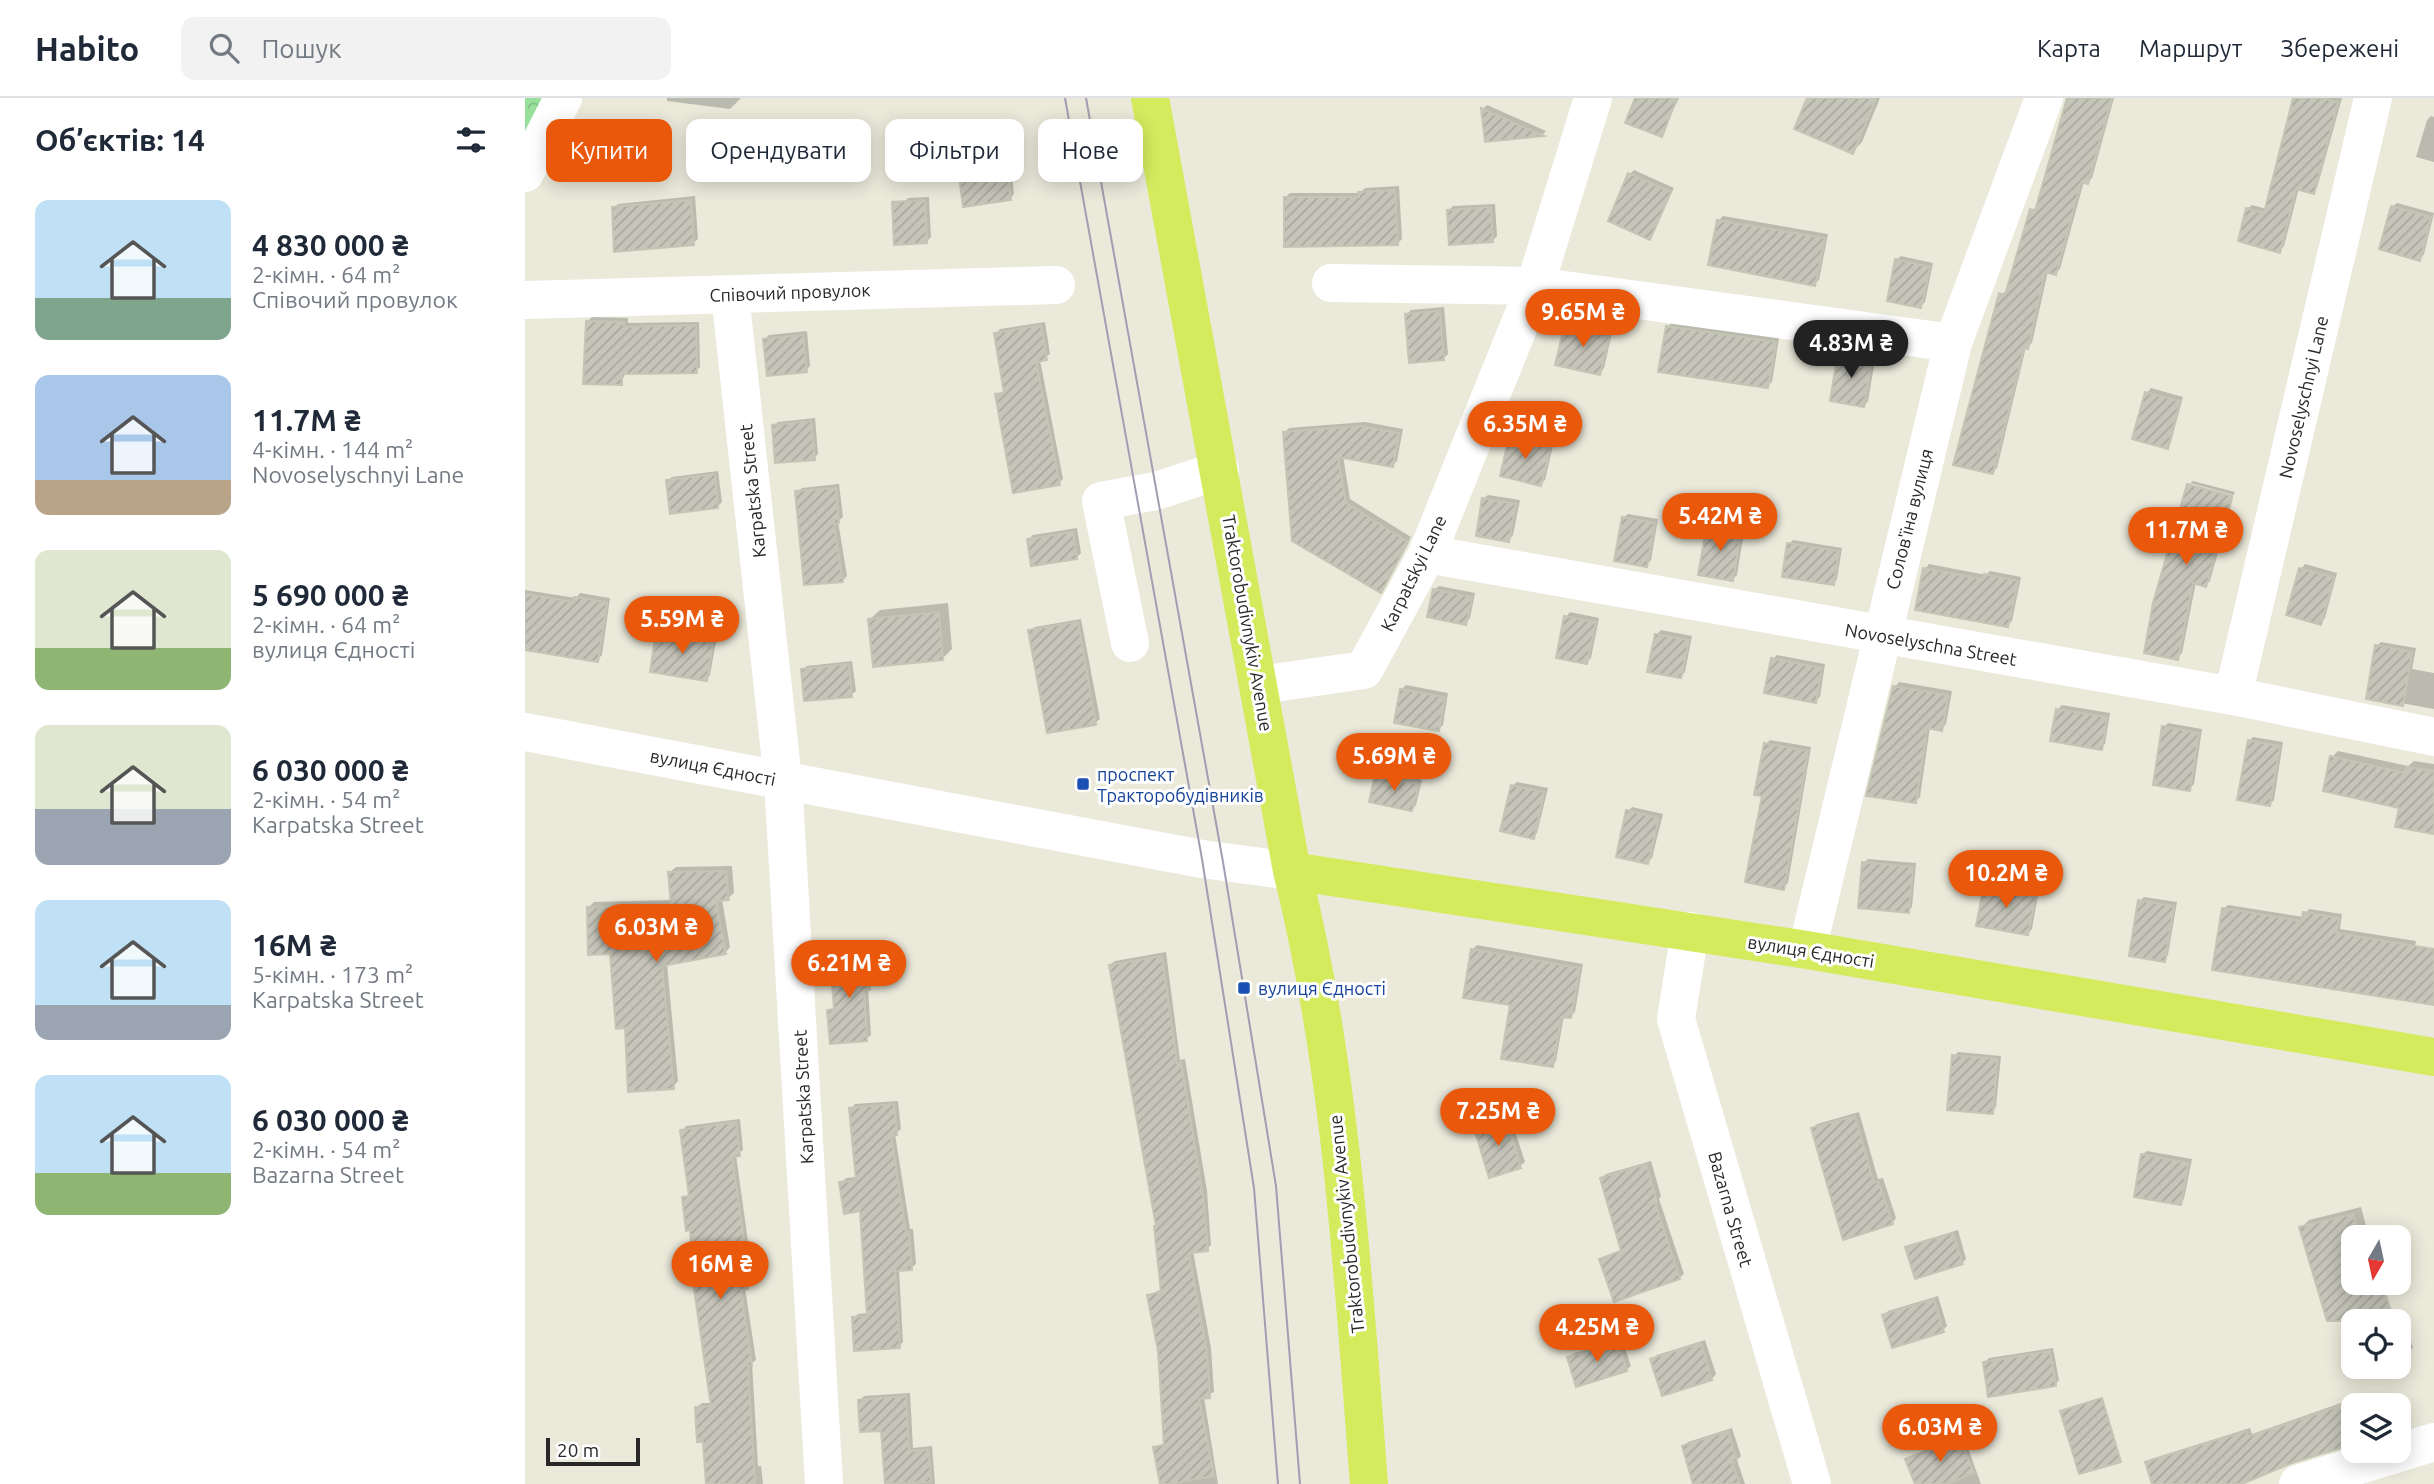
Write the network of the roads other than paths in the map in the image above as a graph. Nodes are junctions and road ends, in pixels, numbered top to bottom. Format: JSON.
{"nodes":[{"id":1,"x":563,"y":98,"type":"edge"},
{"id":2,"x":1150,"y":98,"type":"edge"},
{"id":3,"x":1593,"y":98,"type":"edge"},
{"id":4,"x":2044,"y":98,"type":"edge"},
{"id":5,"x":2373,"y":98,"type":"edge"},
{"id":6,"x":525,"y":173,"type":"edge"},
{"id":7,"x":1331,"y":283,"type":"dead end"},
{"id":8,"x":1056,"y":285,"type":"dead end"},
{"id":9,"x":1535,"y":286,"type":"junction"},
{"id":10,"x":730,"y":294,"type":"junction"},
{"id":11,"x":525,"y":300,"type":"edge"},
{"id":12,"x":1953,"y":343,"type":"junction"},
{"id":13,"x":1220,"y":470,"type":"junction"},
{"id":14,"x":1427,"y":554,"type":"junction"},
{"id":15,"x":1880,"y":635,"type":"junction"},
{"id":16,"x":1129,"y":643,"type":"dead end"},
{"id":17,"x":1260,"y":684,"type":"junction"},
{"id":18,"x":2233,"y":696,"type":"junction"},
{"id":19,"x":525,"y":732,"type":"edge"},
{"id":20,"x":2434,"y":737,"type":"edge"},
{"id":21,"x":783,"y":780,"type":"junction"},
{"id":22,"x":1292,"y":871,"type":"junction"},
{"id":23,"x":1690,"y":931,"type":"junction"},
{"id":24,"x":1807,"y":950,"type":"junction"},
{"id":25,"x":2434,"y":1058,"type":"edge"},
{"id":26,"x":2434,"y":1442,"type":"edge"},
{"id":27,"x":824,"y":1484,"type":"edge"},
{"id":28,"x":1369,"y":1484,"type":"edge"},
{"id":29,"x":1812,"y":1484,"type":"edge"},
{"id":30,"x":2298,"y":1484,"type":"edge"}],
"edges":[{"from":1,"to":6,"type":"street"},
{"from":2,"to":13,"type":"main road","name":"Traktorobudivnykiv Avenue"},
{"from":3,"to":9,"type":"street","name":"Karpatskyi Lane"},
{"from":4,"to":12,"type":"street","name":"Солов'їна вулиця"},
{"from":5,"to":18,"type":"street","name":"Novoselyschnyi Lane"},
{"from":7,"to":9,"type":"street"},
{"from":8,"to":10,"type":"street","name":"Співочий провулок"},
{"from":9,"to":12,"type":"street"},
{"from":9,"to":14,"type":"street","name":"Karpatskyi Lane"},
{"from":10,"to":11,"type":"street","name":"Співочий провулок"},
{"from":10,"to":21,"type":"street","name":"Karpatska Street"},
{"from":12,"to":15,"type":"street","name":"Солов'їна вулиця"},
{"from":13,"to":16,"type":"street"},
{"from":13,"to":17,"type":"main road","name":"Traktorobudivnykiv Avenue"},
{"from":14,"to":15,"type":"street","name":"Novoselyschna Street"},
{"from":14,"to":17,"type":"street","name":"Karpatskyi Lane"},
{"from":15,"to":18,"type":"street","name":"Novoselyschna Street"},
{"from":15,"to":24,"type":"street","name":"Солов'їна вулиця"},
{"from":17,"to":22,"type":"main road","name":"Traktorobudivnykiv Avenue"},
{"from":18,"to":20,"type":"street","name":"Novoselyschna Street"},
{"from":19,"to":21,"type":"street","name":"вулиця Єдності"},
{"from":21,"to":22,"type":"street","name":"вулиця Єдності"},
{"from":21,"to":27,"type":"street","name":"Karpatska Street"},
{"from":22,"to":23,"type":"main road","name":"вулиця Єдності"},
{"from":22,"to":28,"type":"main road","name":"Traktorobudivnykiv Avenue"},
{"from":23,"to":24,"type":"main road","name":"вулиця Єдності"},
{"from":23,"to":29,"type":"street","name":"Bazarna Street"},
{"from":24,"to":25,"type":"main road","name":"вулиця Єдності"},
{"from":26,"to":30,"type":"street"}]}
